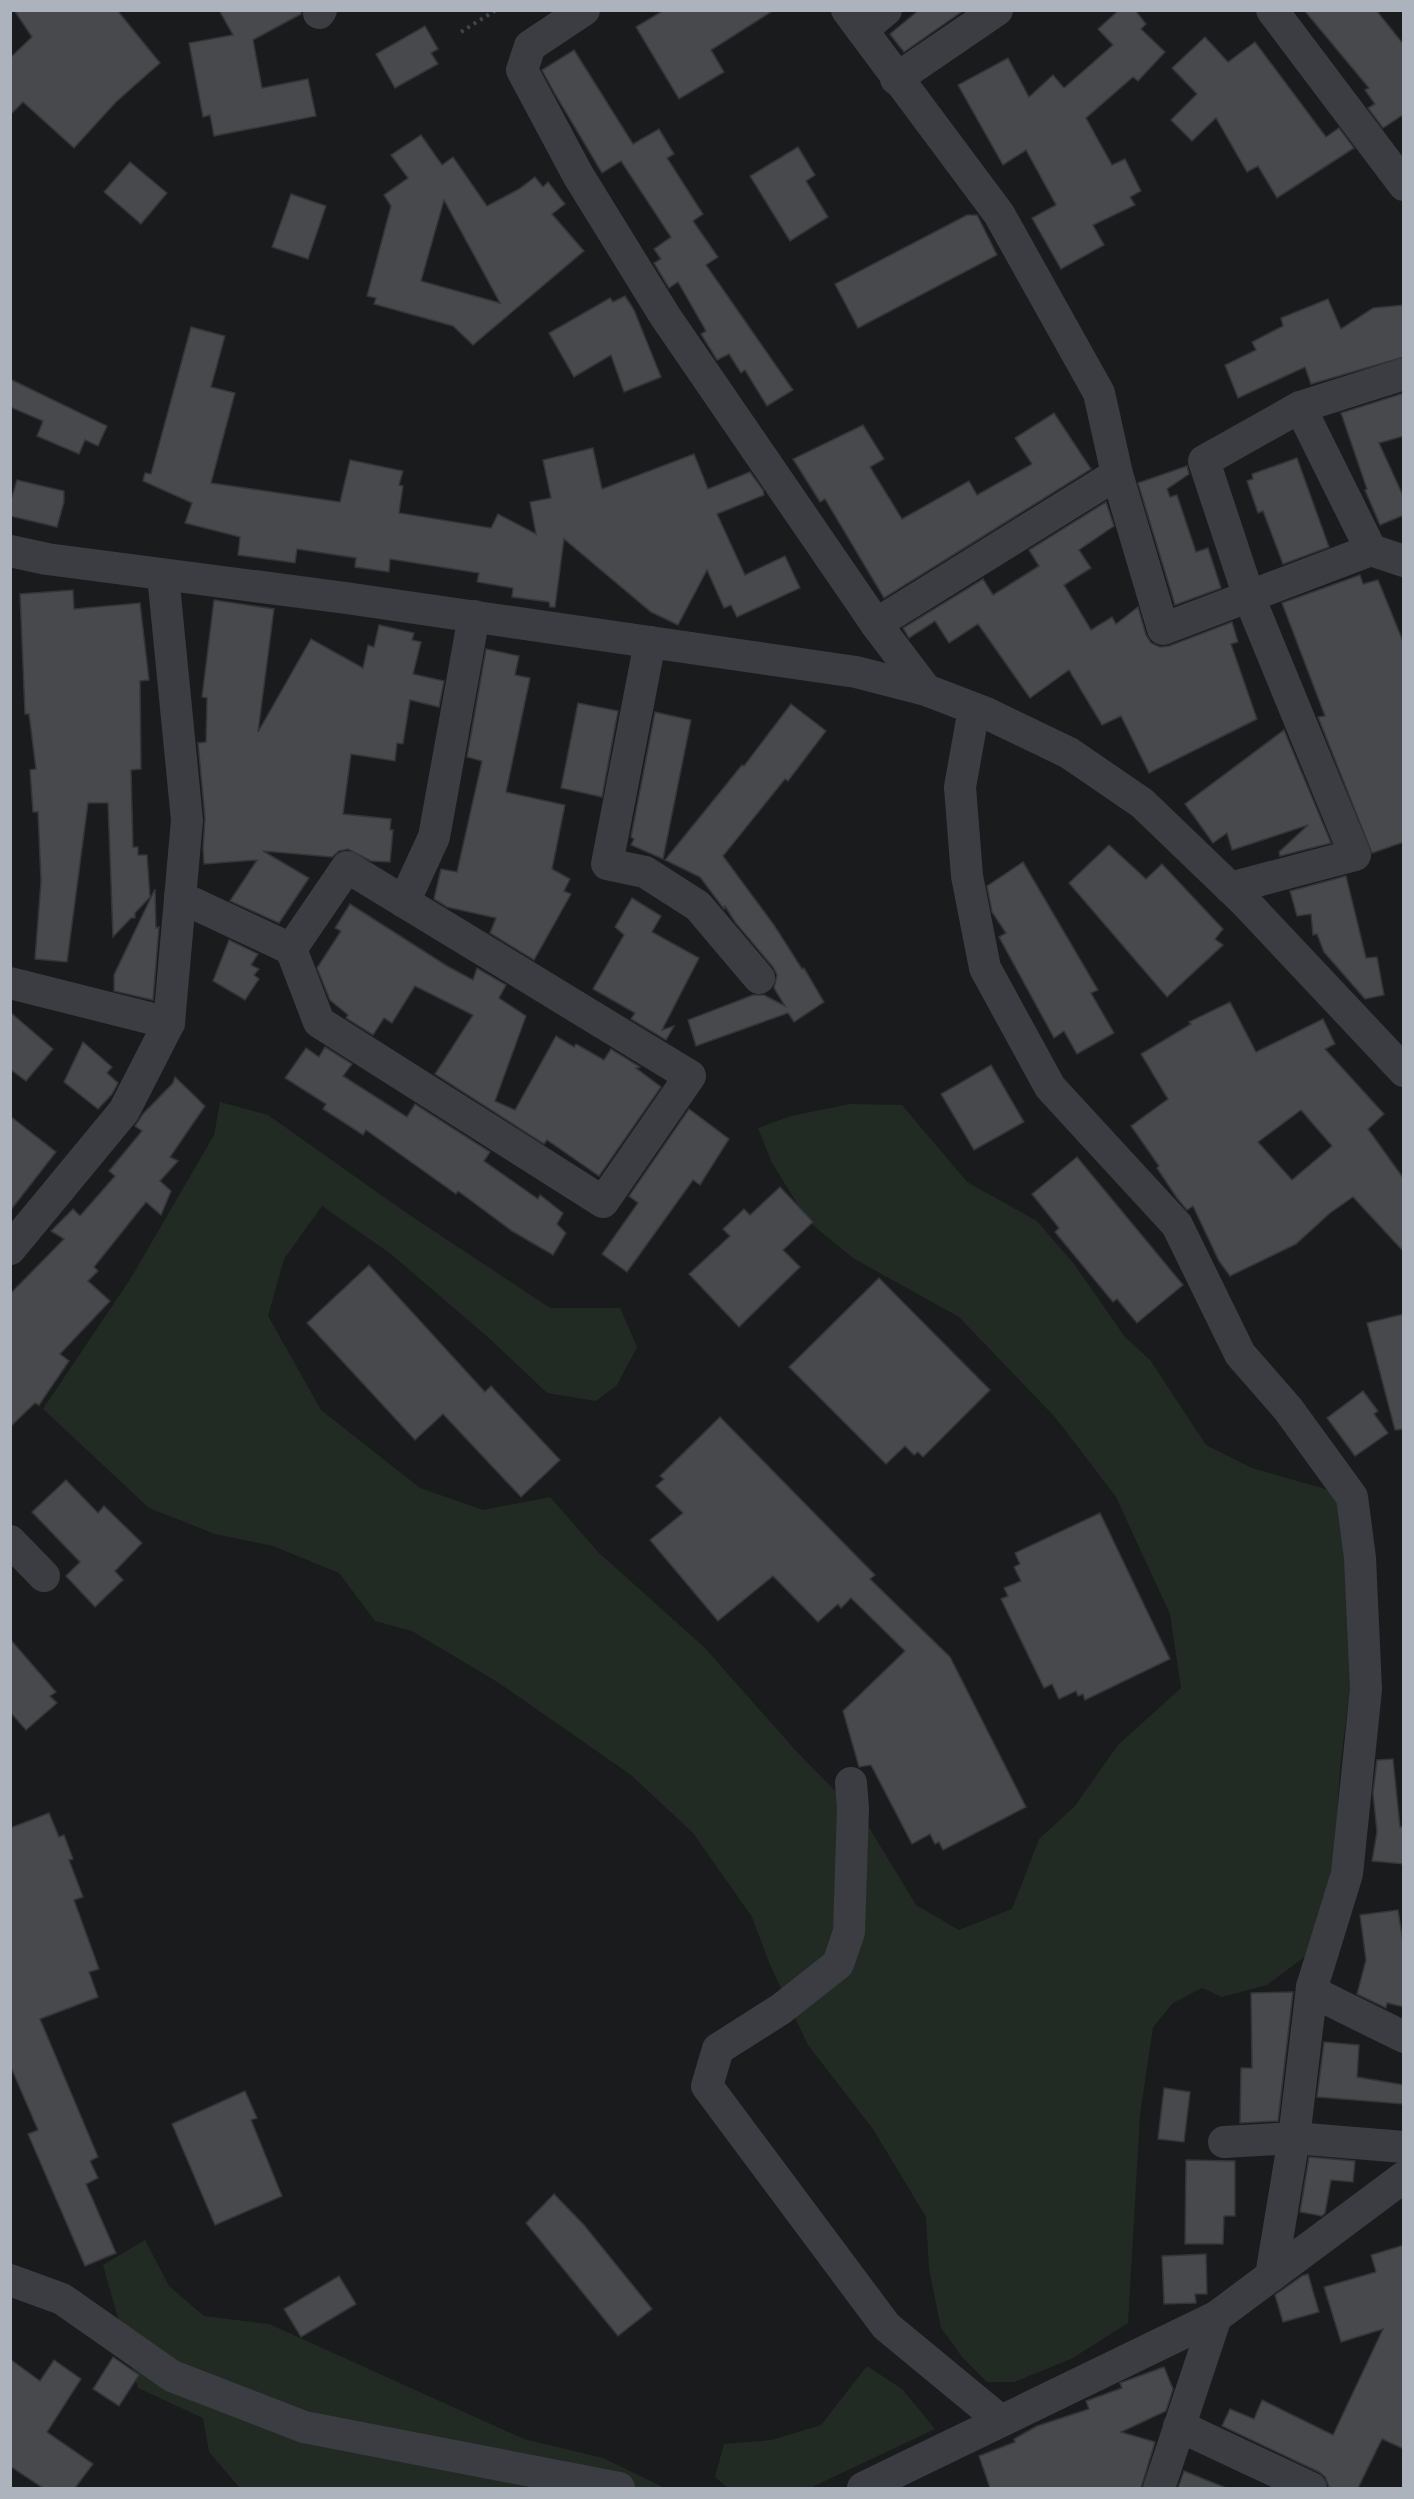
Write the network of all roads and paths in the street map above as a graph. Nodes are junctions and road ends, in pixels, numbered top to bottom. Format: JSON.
{"nodes":[{"id":1,"x":496,"y":10,"type":"edge"},
{"id":2,"x":584,"y":10,"type":"edge"},
{"id":3,"x":886,"y":10,"type":"edge"},
{"id":4,"x":997,"y":10,"type":"edge"},
{"id":5,"x":1272,"y":10,"type":"edge"},
{"id":6,"x":855,"y":20,"type":"edge"},
{"id":7,"x":461,"y":32,"type":"dead end"},
{"id":8,"x":896,"y":79,"type":"junction"},
{"id":9,"x":1404,"y":185,"type":"edge"},
{"id":10,"x":1404,"y":374,"type":"edge"},
{"id":11,"x":1300,"y":407,"type":"junction"},
{"id":12,"x":1117,"y":474,"type":"junction"},
{"id":13,"x":10,"y":550,"type":"edge"},
{"id":14,"x":1371,"y":550,"type":"junction"},
{"id":15,"x":1404,"y":561,"type":"edge"},
{"id":16,"x":163,"y":574,"type":"junction"},
{"id":17,"x":1249,"y":597,"type":"junction"},
{"id":18,"x":474,"y":616,"type":"junction"},
{"id":19,"x":876,"y":624,"type":"junction"},
{"id":20,"x":651,"y":642,"type":"junction"},
{"id":21,"x":926,"y":690,"type":"junction"},
{"id":22,"x":974,"y":708,"type":"junction"},
{"id":23,"x":1230,"y":888,"type":"junction"},
{"id":24,"x":180,"y":897,"type":"junction"},
{"id":25,"x":404,"y":902,"type":"junction"},
{"id":26,"x":291,"y":949,"type":"junction"},
{"id":27,"x":759,"y":978,"type":"dead end"},
{"id":28,"x":10,"y":983,"type":"edge"},
{"id":29,"x":169,"y":1023,"type":"junction"},
{"id":30,"x":1404,"y":1071,"type":"edge"},
{"id":31,"x":10,"y":1250,"type":"edge"},
{"id":32,"x":10,"y":1541,"type":"edge"},
{"id":33,"x":44,"y":1576,"type":"dead end"},
{"id":34,"x":851,"y":1783,"type":"dead end"},
{"id":35,"x":1312,"y":1987,"type":"junction"},
{"id":36,"x":1404,"y":2037,"type":"edge"},
{"id":37,"x":1294,"y":2138,"type":"junction"},
{"id":38,"x":1224,"y":2142,"type":"dead end"},
{"id":39,"x":1404,"y":2147,"type":"edge"},
{"id":40,"x":1404,"y":2177,"type":"edge"},
{"id":41,"x":1271,"y":2276,"type":"junction"},
{"id":42,"x":10,"y":2280,"type":"edge"},
{"id":43,"x":1216,"y":2317,"type":"junction"},
{"id":44,"x":1001,"y":2421,"type":"junction"},
{"id":45,"x":1179,"y":2426,"type":"junction"},
{"id":46,"x":619,"y":2488,"type":"edge"},
{"id":47,"x":863,"y":2488,"type":"edge"},
{"id":48,"x":1159,"y":2488,"type":"edge"},
{"id":49,"x":1311,"y":2488,"type":"edge"}],
"edges":[{"from":1,"to":7,"type":"path"},
{"from":2,"to":19,"type":"street"},
{"from":3,"to":6,"type":"street"},
{"from":4,"to":8,"type":"street"},
{"from":5,"to":9,"type":"street"},
{"from":6,"to":8,"type":"street"},
{"from":8,"to":12,"type":"street"},
{"from":10,"to":11,"type":"street"},
{"from":11,"to":14,"type":"street"},
{"from":11,"to":17,"type":"street"},
{"from":12,"to":17,"type":"street"},
{"from":12,"to":19,"type":"street"},
{"from":13,"to":16,"type":"street"},
{"from":14,"to":15,"type":"street"},
{"from":14,"to":17,"type":"street"},
{"from":16,"to":18,"type":"street"},
{"from":16,"to":24,"type":"street"},
{"from":17,"to":23,"type":"street"},
{"from":18,"to":20,"type":"street"},
{"from":18,"to":25,"type":"street"},
{"from":19,"to":21,"type":"street"},
{"from":20,"to":21,"type":"street"},
{"from":20,"to":27,"type":"street"},
{"from":21,"to":22,"type":"street"},
{"from":22,"to":23,"type":"street"},
{"from":22,"to":35,"type":"street"},
{"from":23,"to":30,"type":"street"},
{"from":24,"to":26,"type":"street"},
{"from":24,"to":29,"type":"street"},
{"from":25,"to":26,"type":"street"},
{"from":25,"to":26,"type":"street"},
{"from":28,"to":29,"type":"street"},
{"from":29,"to":31,"type":"street"},
{"from":32,"to":33,"type":"street"},
{"from":34,"to":44,"type":"street"},
{"from":35,"to":36,"type":"street"},
{"from":35,"to":37,"type":"street"},
{"from":37,"to":38,"type":"street"},
{"from":37,"to":39,"type":"street"},
{"from":37,"to":41,"type":"street"},
{"from":40,"to":41,"type":"street"},
{"from":41,"to":43,"type":"street"},
{"from":42,"to":46,"type":"street"},
{"from":43,"to":44,"type":"street"},
{"from":43,"to":45,"type":"street"},
{"from":44,"to":47,"type":"street"},
{"from":45,"to":48,"type":"street"},
{"from":45,"to":49,"type":"street"}]}
